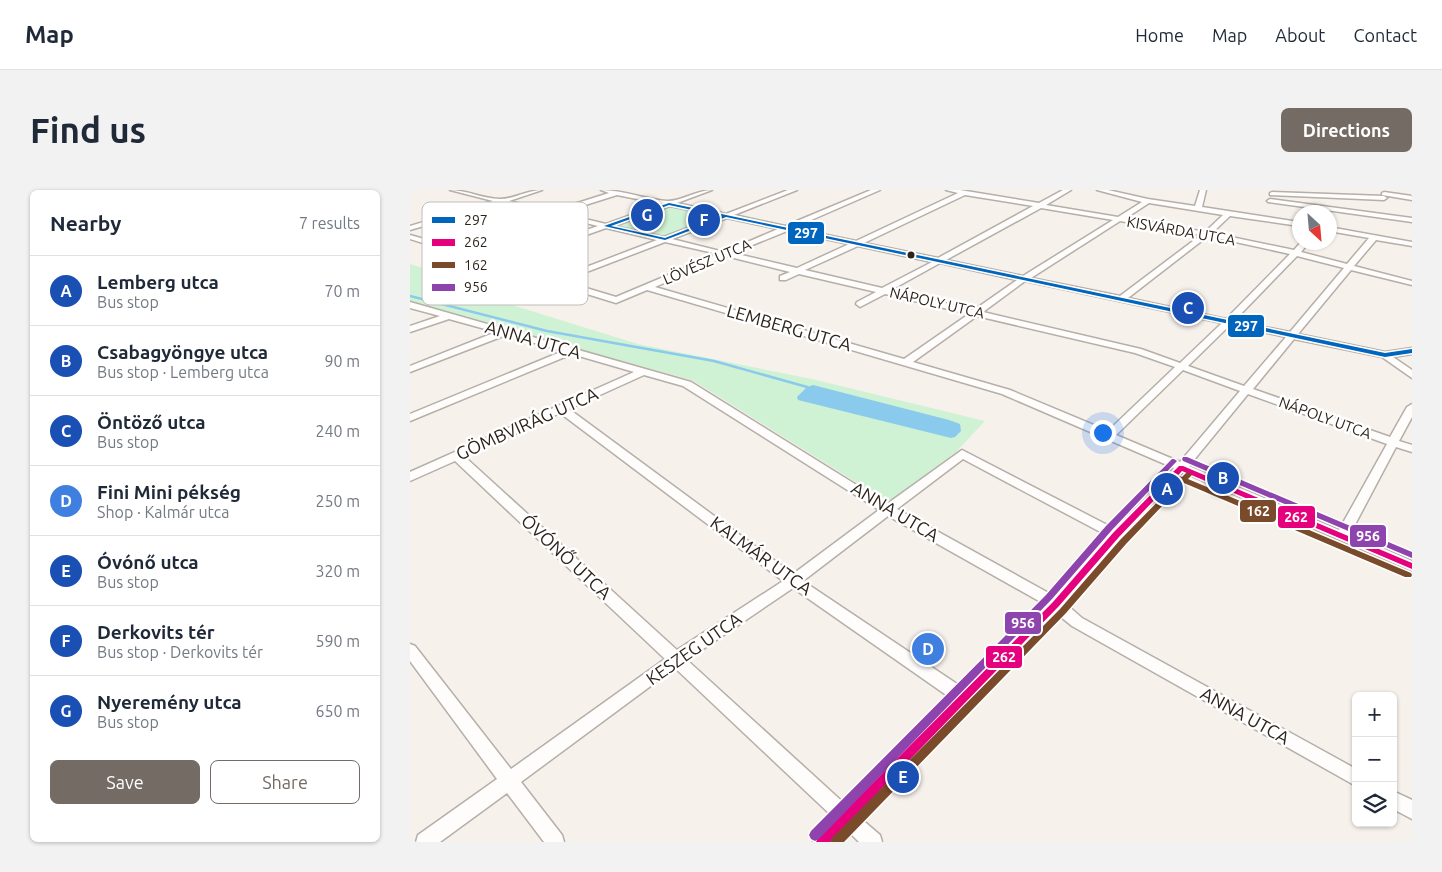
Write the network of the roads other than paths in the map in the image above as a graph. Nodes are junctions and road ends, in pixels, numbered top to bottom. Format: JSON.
{"nodes":[{"id":1,"x":453,"y":190,"type":"edge"},
{"id":2,"x":539,"y":190,"type":"edge"},
{"id":3,"x":604,"y":190,"type":"edge"},
{"id":4,"x":624,"y":190,"type":"edge"},
{"id":5,"x":709,"y":190,"type":"edge"},
{"id":6,"x":794,"y":190,"type":"edge"},
{"id":7,"x":877,"y":190,"type":"edge"},
{"id":8,"x":949,"y":190,"type":"edge"},
{"id":9,"x":1068,"y":190,"type":"edge"},
{"id":10,"x":1100,"y":190,"type":"edge"},
{"id":11,"x":1203,"y":190,"type":"edge"},
{"id":12,"x":967,"y":191,"type":"edge"},
{"id":13,"x":1121,"y":192,"type":"edge"},
{"id":14,"x":616,"y":193,"type":"junction"},
{"id":15,"x":1384,"y":194,"type":"edge"},
{"id":16,"x":1269,"y":195,"type":"edge"},
{"id":17,"x":1412,"y":196,"type":"edge"},
{"id":18,"x":501,"y":201,"type":"junction"},
{"id":19,"x":1148,"y":201,"type":"junction"},
{"id":20,"x":498,"y":202,"type":"edge"},
{"id":21,"x":505,"y":202,"type":"edge"},
{"id":22,"x":588,"y":202,"type":"edge"},
{"id":23,"x":670,"y":204,"type":"junction"},
{"id":24,"x":1038,"y":206,"type":"junction"},
{"id":25,"x":1198,"y":208,"type":"junction"},
{"id":26,"x":708,"y":212,"type":"junction"},
{"id":27,"x":1229,"y":213,"type":"junction"},
{"id":28,"x":726,"y":216,"type":"junction"},
{"id":29,"x":1382,"y":216,"type":"junction"},
{"id":30,"x":1118,"y":219,"type":"junction"},
{"id":31,"x":1273,"y":219,"type":"junction"},
{"id":32,"x":1412,"y":220,"type":"edge"},
{"id":33,"x":588,"y":222,"type":"edge"},
{"id":34,"x":710,"y":222,"type":"junction"},
{"id":35,"x":1292,"y":223,"type":"edge"},
{"id":36,"x":422,"y":224,"type":"edge"},
{"id":37,"x":1382,"y":225,"type":"dead end"},
{"id":38,"x":606,"y":226,"type":"junction"},
{"id":39,"x":410,"y":228,"type":"edge"},
{"id":40,"x":786,"y":228,"type":"junction"},
{"id":41,"x":1337,"y":230,"type":"edge"},
{"id":42,"x":588,"y":232,"type":"edge"},
{"id":43,"x":1207,"y":234,"type":"junction"},
{"id":44,"x":1379,"y":236,"type":"junction"},
{"id":45,"x":410,"y":237,"type":"edge"},
{"id":46,"x":665,"y":239,"type":"junction"},
{"id":47,"x":422,"y":241,"type":"edge"},
{"id":48,"x":857,"y":243,"type":"junction"},
{"id":49,"x":1412,"y":244,"type":"edge"},
{"id":50,"x":1299,"y":250,"type":"edge"},
{"id":51,"x":1296,"y":253,"type":"junction"},
{"id":52,"x":726,"y":254,"type":"junction"},
{"id":53,"x":937,"y":260,"type":"junction"},
{"id":54,"x":1347,"y":266,"type":"junction"},
{"id":55,"x":588,"y":269,"type":"edge"},
{"id":56,"x":799,"y":270,"type":"junction"},
{"id":57,"x":783,"y":278,"type":"dead end"},
{"id":58,"x":1024,"y":278,"type":"junction"},
{"id":59,"x":1412,"y":283,"type":"edge"},
{"id":60,"x":647,"y":287,"type":"junction"},
{"id":61,"x":883,"y":290,"type":"junction"},
{"id":62,"x":588,"y":293,"type":"edge"},
{"id":63,"x":1122,"y":299,"type":"junction"},
{"id":64,"x":860,"y":304,"type":"dead end"},
{"id":65,"x":410,"y":305,"type":"edge"},
{"id":66,"x":977,"y":312,"type":"junction"},
{"id":67,"x":448,"y":316,"type":"junction"},
{"id":68,"x":1229,"y":321,"type":"junction"},
{"id":69,"x":410,"y":329,"type":"edge"},
{"id":70,"x":506,"y":332,"type":"junction"},
{"id":71,"x":1291,"y":334,"type":"junction"},
{"id":72,"x":572,"y":351,"type":"junction"},
{"id":73,"x":1412,"y":351,"type":"edge"},
{"id":74,"x":1385,"y":355,"type":"junction"},
{"id":75,"x":906,"y":362,"type":"junction"},
{"id":76,"x":1181,"y":367,"type":"junction"},
{"id":77,"x":410,"y":369,"type":"edge"},
{"id":78,"x":644,"y":371,"type":"junction"},
{"id":79,"x":1412,"y":375,"type":"edge"},
{"id":80,"x":1245,"y":390,"type":"junction"},
{"id":81,"x":562,"y":408,"type":"junction"},
{"id":82,"x":1412,"y":408,"type":"edge"},
{"id":83,"x":410,"y":418,"type":"edge"},
{"id":84,"x":1108,"y":436,"type":"junction"},
{"id":85,"x":1393,"y":442,"type":"junction"},
{"id":86,"x":1412,"y":449,"type":"edge"},
{"id":87,"x":457,"y":456,"type":"junction"},
{"id":88,"x":1181,"y":468,"type":"junction"},
{"id":89,"x":410,"y":477,"type":"edge"},
{"id":90,"x":888,"y":510,"type":"junction"},
{"id":91,"x":1116,"y":535,"type":"junction"},
{"id":92,"x":1342,"y":536,"type":"junction"},
{"id":93,"x":1412,"y":566,"type":"edge"},
{"id":94,"x":793,"y":581,"type":"junction"},
{"id":95,"x":1056,"y":604,"type":"junction"},
{"id":96,"x":410,"y":650,"type":"edge"},
{"id":97,"x":676,"y":659,"type":"junction"},
{"id":98,"x":964,"y":698,"type":"junction"},
{"id":99,"x":1352,"y":776,"type":"edge"},
{"id":100,"x":509,"y":780,"type":"junction"},
{"id":101,"x":1397,"y":801,"type":"edge"},
{"id":102,"x":1412,"y":810,"type":"edge"},
{"id":103,"x":845,"y":818,"type":"junction"},
{"id":104,"x":425,"y":842,"type":"edge"},
{"id":105,"x":555,"y":842,"type":"edge"},
{"id":106,"x":822,"y":842,"type":"edge"},
{"id":107,"x":873,"y":842,"type":"edge"}],
"edges":[{"from":1,"to":18,"type":"street","name":"NÁPOLY UTCA"},
{"from":2,"to":18,"type":"street"},
{"from":3,"to":14,"type":"street"},
{"from":4,"to":14,"type":"street"},
{"from":5,"to":23,"type":"street"},
{"from":6,"to":28,"type":"street"},
{"from":7,"to":40,"type":"street","name":"LÖVÉSZ UTCA"},
{"from":8,"to":12,"type":"street","name":"KISVÁRDA UTCA"},
{"from":9,"to":24,"type":"street"},
{"from":10,"to":13,"type":"street"},
{"from":11,"to":25,"type":"street"},
{"from":12,"to":24,"type":"street","name":"KISVÁRDA UTCA"},
{"from":12,"to":48,"type":"street"},
{"from":13,"to":19,"type":"street"},
{"from":14,"to":22,"type":"street"},
{"from":14,"to":23,"type":"street"},
{"from":15,"to":16,"type":"street"},
{"from":15,"to":17,"type":"street"},
{"from":15,"to":29,"type":"street"},
{"from":16,"to":29,"type":"street"},
{"from":16,"to":31,"type":"street"},
{"from":18,"to":20,"type":"street"},
{"from":18,"to":21,"type":"street","name":"NÁPOLY UTCA"},
{"from":19,"to":25,"type":"street"},
{"from":19,"to":30,"type":"street"},
{"from":23,"to":26,"type":"street"},
{"from":23,"to":38,"type":"street"},
{"from":24,"to":30,"type":"street","name":"KISVÁRDA UTCA"},
{"from":24,"to":53,"type":"street"},
{"from":25,"to":27,"type":"street"},
{"from":26,"to":28,"type":"street"},
{"from":26,"to":34,"type":"street"},
{"from":27,"to":31,"type":"street"},
{"from":27,"to":43,"type":"street"},
{"from":28,"to":34,"type":"street"},
{"from":28,"to":40,"type":"street"},
{"from":29,"to":32,"type":"street"},
{"from":29,"to":37,"type":"street"},
{"from":30,"to":43,"type":"street","name":"KISVÁRDA UTCA"},
{"from":30,"to":58,"type":"street"},
{"from":31,"to":35,"type":"street"},
{"from":33,"to":38,"type":"street","name":"NÁPOLY UTCA"},
{"from":34,"to":46,"type":"street"},
{"from":36,"to":39,"type":"street"},
{"from":38,"to":42,"type":"street"},
{"from":38,"to":46,"type":"street","name":"NÁPOLY UTCA"},
{"from":40,"to":48,"type":"street"},
{"from":40,"to":52,"type":"street","name":"LÖVÉSZ UTCA"},
{"from":41,"to":44,"type":"street"},
{"from":43,"to":51,"type":"street","name":"KISVÁRDA UTCA"},
{"from":43,"to":63,"type":"street"},
{"from":44,"to":49,"type":"street"},
{"from":44,"to":54,"type":"street"},
{"from":45,"to":47,"type":"street"},
{"from":46,"to":52,"type":"street","name":"NÁPOLY UTCA"},
{"from":46,"to":55,"type":"street"},
{"from":48,"to":53,"type":"street"},
{"from":48,"to":56,"type":"street"},
{"from":50,"to":51,"type":"street"},
{"from":51,"to":54,"type":"street","name":"KISVÁRDA UTCA"},
{"from":51,"to":68,"type":"street"},
{"from":52,"to":56,"type":"street","name":"NÁPOLY UTCA"},
{"from":52,"to":60,"type":"street","name":"LÖVÉSZ UTCA"},
{"from":53,"to":58,"type":"street"},
{"from":53,"to":61,"type":"street"},
{"from":54,"to":59,"type":"street","name":"KISVÁRDA UTCA"},
{"from":54,"to":71,"type":"street"},
{"from":56,"to":57,"type":"street"},
{"from":56,"to":61,"type":"street","name":"NÁPOLY UTCA"},
{"from":58,"to":63,"type":"street"},
{"from":58,"to":66,"type":"street"},
{"from":60,"to":62,"type":"street"},
{"from":60,"to":75,"type":"street","name":"LEMBERG UTCA"},
{"from":61,"to":64,"type":"street"},
{"from":61,"to":66,"type":"street","name":"NÁPOLY UTCA"},
{"from":63,"to":68,"type":"street"},
{"from":65,"to":67,"type":"street","name":"ANNA UTCA"},
{"from":66,"to":75,"type":"street"},
{"from":66,"to":76,"type":"street","name":"NÁPOLY UTCA"},
{"from":67,"to":69,"type":"street"},
{"from":67,"to":70,"type":"street","name":"ANNA UTCA"},
{"from":68,"to":71,"type":"street"},
{"from":68,"to":76,"type":"street"},
{"from":70,"to":72,"type":"street","name":"ANNA UTCA"},
{"from":70,"to":77,"type":"street"},
{"from":71,"to":74,"type":"street"},
{"from":71,"to":80,"type":"street"},
{"from":72,"to":78,"type":"street","name":"ANNA UTCA"},
{"from":72,"to":83,"type":"street"},
{"from":73,"to":74,"type":"street"},
{"from":74,"to":79,"type":"street"},
{"from":75,"to":84,"type":"street","name":"LEMBERG UTCA"},
{"from":76,"to":80,"type":"street","name":"NÁPOLY UTCA"},
{"from":76,"to":84,"type":"street"},
{"from":78,"to":81,"type":"street","name":"GÖMBVIRÁG UTCA"},
{"from":78,"to":90,"type":"street","name":"ANNA UTCA"},
{"from":80,"to":85,"type":"street","name":"NÁPOLY UTCA"},
{"from":80,"to":88,"type":"street"},
{"from":81,"to":87,"type":"street","name":"GÖMBVIRÁG UTCA"},
{"from":81,"to":94,"type":"street","name":"KALMÁR UTCA"},
{"from":82,"to":85,"type":"street"},
{"from":84,"to":88,"type":"street","name":"LEMBERG UTCA"},
{"from":85,"to":86,"type":"street","name":"NÁPOLY UTCA"},
{"from":85,"to":92,"type":"street"},
{"from":87,"to":89,"type":"street","name":"GÖMBVIRÁG UTCA"},
{"from":87,"to":97,"type":"street","name":"ÓVÓNŐ UTCA"},
{"from":88,"to":91,"type":"street"},
{"from":88,"to":92,"type":"street","name":"LEMBERG UTCA"},
{"from":90,"to":91,"type":"street","name":"KESZEG UTCA"},
{"from":90,"to":94,"type":"street","name":"KESZEG UTCA"},
{"from":90,"to":95,"type":"street","name":"ANNA UTCA"},
{"from":91,"to":95,"type":"street"},
{"from":92,"to":93,"type":"street","name":"LEMBERG UTCA"},
{"from":94,"to":97,"type":"street","name":"KESZEG UTCA"},
{"from":94,"to":98,"type":"street","name":"KALMÁR UTCA"},
{"from":95,"to":98,"type":"street"},
{"from":95,"to":99,"type":"street","name":"ANNA UTCA"},
{"from":96,"to":100,"type":"street"},
{"from":97,"to":100,"type":"street","name":"KESZEG UTCA"},
{"from":97,"to":103,"type":"street","name":"ÓVÓNŐ UTCA"},
{"from":98,"to":103,"type":"street"},
{"from":100,"to":104,"type":"street","name":"KESZEG UTCA"},
{"from":100,"to":105,"type":"street"},
{"from":101,"to":102,"type":"street"},
{"from":103,"to":106,"type":"street"},
{"from":103,"to":107,"type":"street","name":"ÓVÓNŐ UTCA"}]}
